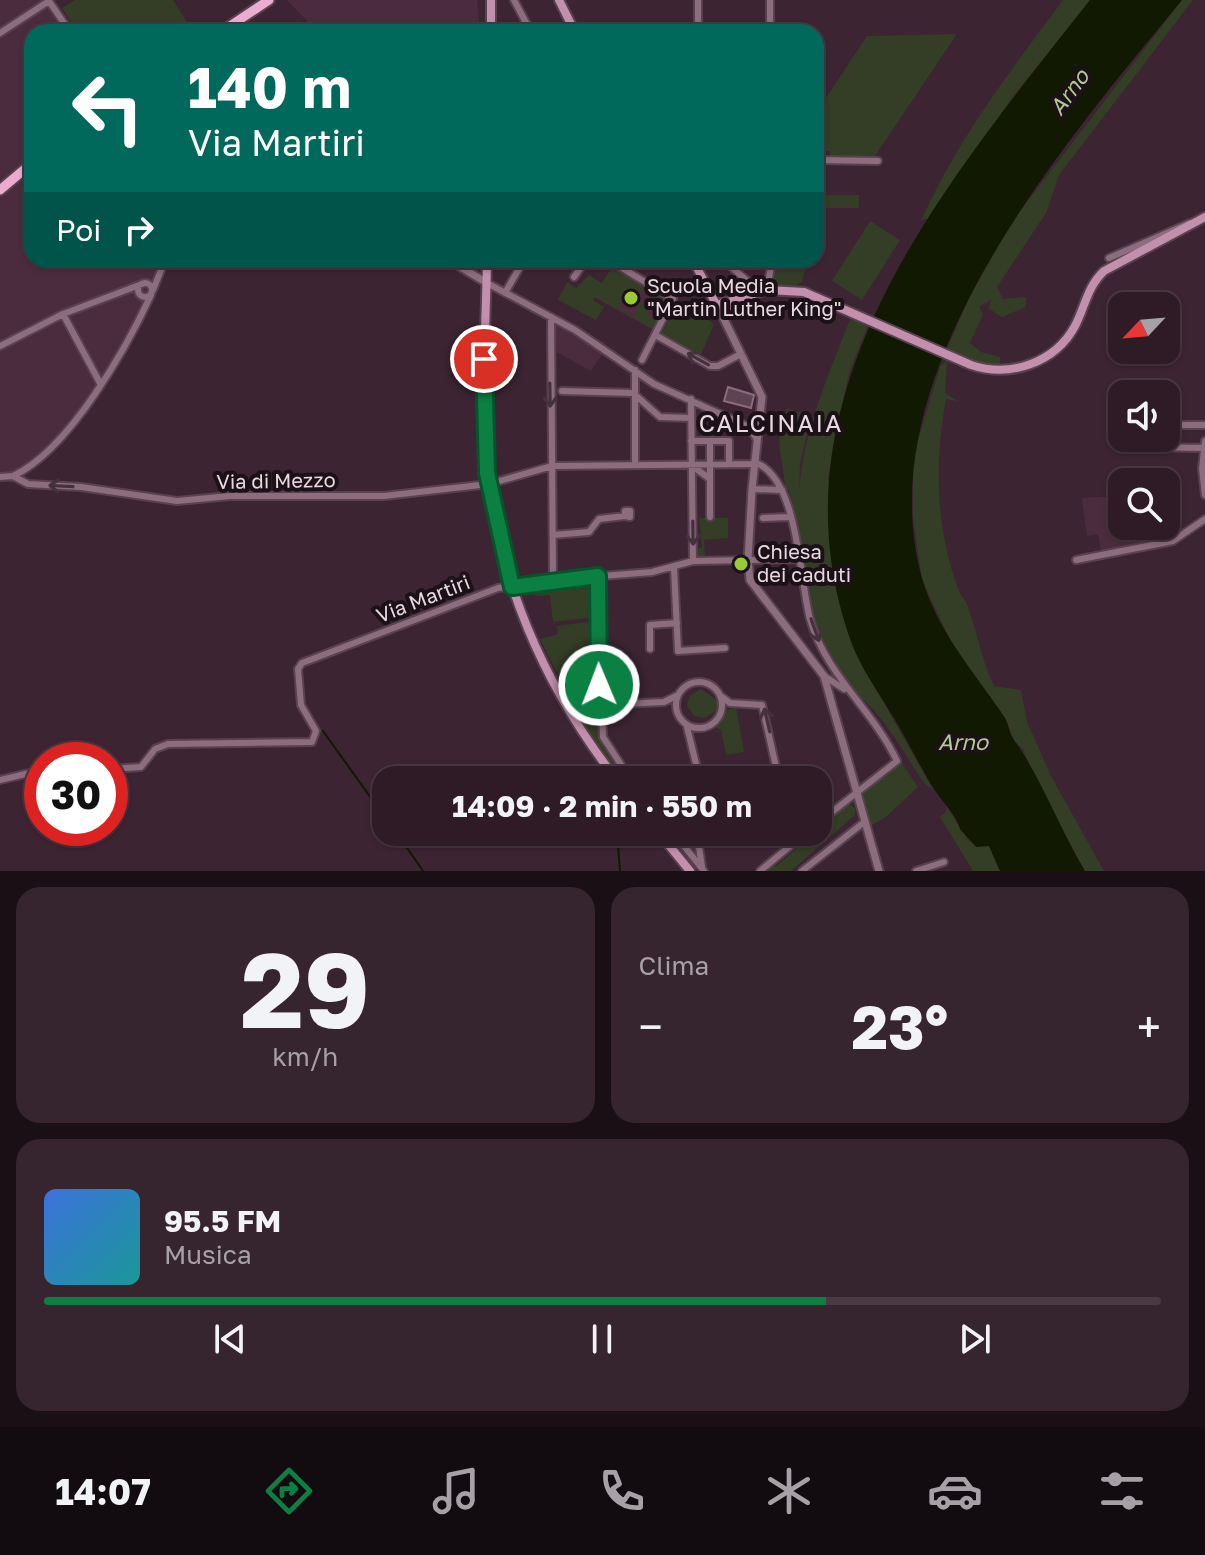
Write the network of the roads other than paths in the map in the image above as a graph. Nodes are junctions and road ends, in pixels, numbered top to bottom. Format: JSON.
{"nodes":[{"id":1,"x":269,"y":0,"type":"edge"},
{"id":2,"x":491,"y":0,"type":"edge"},
{"id":3,"x":514,"y":0,"type":"edge"},
{"id":4,"x":559,"y":0,"type":"edge"},
{"id":5,"x":698,"y":0,"type":"edge"},
{"id":6,"x":770,"y":0,"type":"edge"},
{"id":7,"x":65,"y":24,"type":"edge"},
{"id":8,"x":233,"y":24,"type":"edge"},
{"id":9,"x":491,"y":24,"type":"edge"},
{"id":10,"x":527,"y":24,"type":"edge"},
{"id":11,"x":571,"y":24,"type":"edge"},
{"id":12,"x":698,"y":24,"type":"edge"},
{"id":13,"x":770,"y":24,"type":"edge"},
{"id":14,"x":0,"y":33,"type":"edge"},
{"id":15,"x":824,"y":160,"type":"edge"},
{"id":16,"x":878,"y":161,"type":"dead end"},
{"id":17,"x":24,"y":169,"type":"edge"},
{"id":18,"x":1,"y":187,"type":"edge"},
{"id":19,"x":1205,"y":218,"type":"edge"},
{"id":20,"x":1194,"y":223,"type":"junction"},
{"id":21,"x":1109,"y":258,"type":"dead end"},
{"id":22,"x":162,"y":268,"type":"edge"},
{"id":23,"x":462,"y":268,"type":"edge"},
{"id":24,"x":487,"y":268,"type":"edge"},
{"id":25,"x":519,"y":268,"type":"edge"},
{"id":26,"x":580,"y":268,"type":"edge"},
{"id":27,"x":622,"y":268,"type":"edge"},
{"id":28,"x":697,"y":268,"type":"edge"},
{"id":29,"x":732,"y":268,"type":"edge"},
{"id":30,"x":771,"y":268,"type":"edge"},
{"id":31,"x":158,"y":276,"type":"junction"},
{"id":32,"x":574,"y":277,"type":"dead end"},
{"id":33,"x":144,"y":283,"type":"junction"},
{"id":34,"x":487,"y":283,"type":"junction"},
{"id":35,"x":128,"y":290,"type":"junction"},
{"id":36,"x":767,"y":290,"type":"junction"},
{"id":37,"x":505,"y":293,"type":"junction"},
{"id":38,"x":152,"y":294,"type":"junction"},
{"id":39,"x":140,"y":296,"type":"junction"},
{"id":40,"x":750,"y":296,"type":"junction"},
{"id":41,"x":145,"y":307,"type":"junction"},
{"id":42,"x":725,"y":308,"type":"junction"},
{"id":43,"x":63,"y":314,"type":"junction"},
{"id":44,"x":551,"y":317,"type":"junction"},
{"id":45,"x":657,"y":336,"type":"junction"},
{"id":46,"x":0,"y":346,"type":"edge"},
{"id":47,"x":741,"y":354,"type":"junction"},
{"id":48,"x":642,"y":360,"type":"dead end"},
{"id":49,"x":635,"y":370,"type":"junction"},
{"id":50,"x":101,"y":385,"type":"junction"},
{"id":51,"x":562,"y":391,"type":"dead end"},
{"id":52,"x":636,"y":396,"type":"junction"},
{"id":53,"x":691,"y":399,"type":"junction"},
{"id":54,"x":761,"y":404,"type":"junction"},
{"id":55,"x":691,"y":418,"type":"junction"},
{"id":56,"x":741,"y":423,"type":"junction"},
{"id":57,"x":1180,"y":425,"type":"edge"},
{"id":58,"x":1205,"y":425,"type":"edge"},
{"id":59,"x":756,"y":438,"type":"junction"},
{"id":60,"x":691,"y":441,"type":"junction"},
{"id":61,"x":710,"y":441,"type":"junction"},
{"id":62,"x":1204,"y":444,"type":"edge"},
{"id":63,"x":1180,"y":445,"type":"edge"},
{"id":64,"x":635,"y":463,"type":"junction"},
{"id":65,"x":710,"y":463,"type":"junction"},
{"id":66,"x":754,"y":463,"type":"junction"},
{"id":67,"x":691,"y":464,"type":"junction"},
{"id":68,"x":729,"y":464,"type":"junction"},
{"id":69,"x":552,"y":466,"type":"junction"},
{"id":70,"x":13,"y":476,"type":"junction"},
{"id":71,"x":0,"y":477,"type":"edge"},
{"id":72,"x":710,"y":479,"type":"junction"},
{"id":73,"x":489,"y":484,"type":"junction"},
{"id":74,"x":752,"y":489,"type":"junction"},
{"id":75,"x":782,"y":490,"type":"junction"},
{"id":76,"x":1205,"y":495,"type":"edge"},
{"id":77,"x":692,"y":496,"type":"junction"},
{"id":78,"x":710,"y":496,"type":"junction"},
{"id":79,"x":625,"y":516,"type":"dead end"},
{"id":80,"x":710,"y":517,"type":"dead end"},
{"id":81,"x":789,"y":517,"type":"junction"},
{"id":82,"x":756,"y":518,"type":"junction"},
{"id":83,"x":1205,"y":519,"type":"edge"},
{"id":84,"x":553,"y":535,"type":"junction"},
{"id":85,"x":800,"y":559,"type":"junction"},
{"id":86,"x":748,"y":560,"type":"junction"},
{"id":87,"x":1076,"y":560,"type":"dead end"},
{"id":88,"x":693,"y":561,"type":"junction"},
{"id":89,"x":674,"y":568,"type":"junction"},
{"id":90,"x":598,"y":576,"type":"junction"},
{"id":91,"x":553,"y":580,"type":"junction"},
{"id":92,"x":512,"y":587,"type":"junction"},
{"id":93,"x":677,"y":623,"type":"junction"},
{"id":94,"x":725,"y":648,"type":"dead end"},
{"id":95,"x":650,"y":649,"type":"dead end"},
{"id":96,"x":824,"y":676,"type":"junction"},
{"id":97,"x":850,"y":693,"type":"junction"},
{"id":98,"x":679,"y":695,"type":"junction"},
{"id":99,"x":721,"y":696,"type":"junction"},
{"id":100,"x":664,"y":702,"type":"junction"},
{"id":101,"x":600,"y":705,"type":"junction"},
{"id":102,"x":680,"y":718,"type":"junction"},
{"id":103,"x":607,"y":766,"type":"edge"},
{"id":104,"x":621,"y":766,"type":"edge"},
{"id":105,"x":698,"y":766,"type":"edge"},
{"id":106,"x":776,"y":766,"type":"edge"},
{"id":107,"x":128,"y":768,"type":"edge"},
{"id":108,"x":24,"y":774,"type":"edge"},
{"id":109,"x":0,"y":780,"type":"edge"},
{"id":110,"x":855,"y":794,"type":"junction"},
{"id":111,"x":832,"y":812,"type":"edge"},
{"id":112,"x":863,"y":823,"type":"junction"},
{"id":113,"x":669,"y":846,"type":"edge"},
{"id":114,"x":684,"y":846,"type":"edge"},
{"id":115,"x":698,"y":846,"type":"edge"},
{"id":116,"x":790,"y":846,"type":"edge"},
{"id":117,"x":944,"y":862,"type":"dead end"},
{"id":118,"x":703,"y":870,"type":"edge"},
{"id":119,"x":690,"y":871,"type":"edge"},
{"id":120,"x":760,"y":871,"type":"edge"},
{"id":121,"x":802,"y":871,"type":"edge"},
{"id":122,"x":879,"y":871,"type":"edge"},
{"id":123,"x":916,"y":871,"type":"edge"}],
"edges":[{"from":1,"to":8,"type":"main road"},
{"from":2,"to":9,"type":"main road"},
{"from":3,"to":10,"type":"street"},
{"from":4,"to":11,"type":"main road"},
{"from":5,"to":12,"type":"street"},
{"from":6,"to":13,"type":"street"},
{"from":7,"to":14,"type":"street"},
{"from":15,"to":16,"type":"street"},
{"from":17,"to":18,"type":"main road"},
{"from":19,"to":20,"type":"main road"},
{"from":20,"to":21,"type":"street"},
{"from":20,"to":36,"type":"main road"},
{"from":22,"to":31,"type":"street"},
{"from":23,"to":34,"type":"street"},
{"from":24,"to":34,"type":"main road"},
{"from":25,"to":37,"type":"street"},
{"from":26,"to":32,"type":"street"},
{"from":27,"to":45,"type":"street"},
{"from":28,"to":42,"type":"main road"},
{"from":29,"to":40,"type":"street"},
{"from":30,"to":36,"type":"street"},
{"from":31,"to":33,"type":"street"},
{"from":31,"to":38,"type":"street"},
{"from":33,"to":35,"type":"street"},
{"from":33,"to":38,"type":"street"},
{"from":33,"to":39,"type":"street"},
{"from":34,"to":37,"type":"street"},
{"from":34,"to":73,"type":"main road"},
{"from":35,"to":39,"type":"street"},
{"from":35,"to":43,"type":"street"},
{"from":36,"to":40,"type":"main road"},
{"from":37,"to":44,"type":"street"},
{"from":38,"to":39,"type":"street"},
{"from":38,"to":41,"type":"street"},
{"from":39,"to":41,"type":"street"},
{"from":40,"to":42,"type":"main road"},
{"from":41,"to":50,"type":"street"},
{"from":42,"to":47,"type":"street"},
{"from":43,"to":46,"type":"street"},
{"from":43,"to":50,"type":"street"},
{"from":44,"to":49,"type":"street"},
{"from":44,"to":69,"type":"street","one_way":true},
{"from":47,"to":45,"type":"street","one_way":true},
{"from":45,"to":48,"type":"street"},
{"from":47,"to":54,"type":"street"},
{"from":49,"to":52,"type":"street"},
{"from":49,"to":53,"type":"street"},
{"from":50,"to":70,"type":"street"},
{"from":51,"to":52,"type":"street"},
{"from":52,"to":55,"type":"street"},
{"from":52,"to":64,"type":"street"},
{"from":53,"to":55,"type":"street"},
{"from":53,"to":56,"type":"street"},
{"from":54,"to":56,"type":"street"},
{"from":54,"to":59,"type":"street"},
{"from":55,"to":60,"type":"street"},
{"from":56,"to":59,"type":"street"},
{"from":57,"to":58,"type":"street"},
{"from":59,"to":66,"type":"street"},
{"from":60,"to":61,"type":"street"},
{"from":60,"to":67,"type":"street"},
{"from":61,"to":65,"type":"street"},
{"from":61,"to":68,"type":"street"},
{"from":62,"to":63,"type":"street"},
{"from":62,"to":76,"type":"street"},
{"from":64,"to":67,"type":"street","name":"Via di Mezzo"},
{"from":64,"to":69,"type":"street","name":"Via di Mezzo"},
{"from":65,"to":67,"type":"street","name":"Via di Mezzo"},
{"from":65,"to":68,"type":"street","name":"Via di Mezzo"},
{"from":65,"to":72,"type":"street"},
{"from":66,"to":68,"type":"street","name":"Via di Mezzo"},
{"from":66,"to":74,"type":"street"},
{"from":66,"to":75,"type":"street"},
{"from":67,"to":72,"type":"street"},
{"from":67,"to":77,"type":"street"},
{"from":69,"to":73,"type":"street","name":"Via di Mezzo"},
{"from":69,"to":84,"type":"street"},
{"from":70,"to":71,"type":"street","name":"Via di Mezzo"},
{"from":73,"to":70,"type":"street","name":"Via di Mezzo","one_way":true},
{"from":72,"to":78,"type":"street"},
{"from":73,"to":92,"type":"main road"},
{"from":74,"to":75,"type":"street"},
{"from":74,"to":82,"type":"street"},
{"from":75,"to":81,"type":"street"},
{"from":77,"to":78,"type":"street"},
{"from":77,"to":88,"type":"street","one_way":true},
{"from":78,"to":80,"type":"street"},
{"from":79,"to":84,"type":"street"},
{"from":81,"to":82,"type":"street"},
{"from":81,"to":85,"type":"street"},
{"from":82,"to":86,"type":"street"},
{"from":83,"to":87,"type":"street"},
{"from":84,"to":91,"type":"street"},
{"from":85,"to":86,"type":"street","name":"Via Martiri"},
{"from":85,"to":97,"type":"street","one_way":true},
{"from":86,"to":88,"type":"street","name":"Via Martiri"},
{"from":86,"to":96,"type":"street"},
{"from":88,"to":89,"type":"street","name":"Via Martiri"},
{"from":89,"to":90,"type":"street","name":"Via Martiri"},
{"from":89,"to":93,"type":"street"},
{"from":90,"to":91,"type":"street","name":"Via Martiri"},
{"from":90,"to":101,"type":"street"},
{"from":91,"to":92,"type":"street","name":"Via Martiri"},
{"from":92,"to":103,"type":"main road"},
{"from":92,"to":107,"type":"street","name":"Via Martiri"},
{"from":93,"to":94,"type":"street"},
{"from":93,"to":95,"type":"street"},
{"from":96,"to":97,"type":"street"},
{"from":96,"to":110,"type":"street"},
{"from":97,"to":110,"type":"street"},
{"from":98,"to":99,"type":"street"},
{"from":98,"to":100,"type":"street"},
{"from":98,"to":102,"type":"street"},
{"from":99,"to":102,"type":"street"},
{"from":106,"to":99,"type":"street","one_way":true},
{"from":100,"to":101,"type":"street"},
{"from":100,"to":102,"type":"street"},
{"from":101,"to":104,"type":"street"},
{"from":102,"to":105,"type":"street"},
{"from":108,"to":109,"type":"street"},
{"from":110,"to":111,"type":"street"},
{"from":110,"to":112,"type":"street"},
{"from":112,"to":121,"type":"street"},
{"from":112,"to":122,"type":"street"},
{"from":113,"to":119,"type":"main road"},
{"from":114,"to":118,"type":"street"},
{"from":115,"to":118,"type":"street"},
{"from":116,"to":120,"type":"street"},
{"from":117,"to":123,"type":"street"}]}
